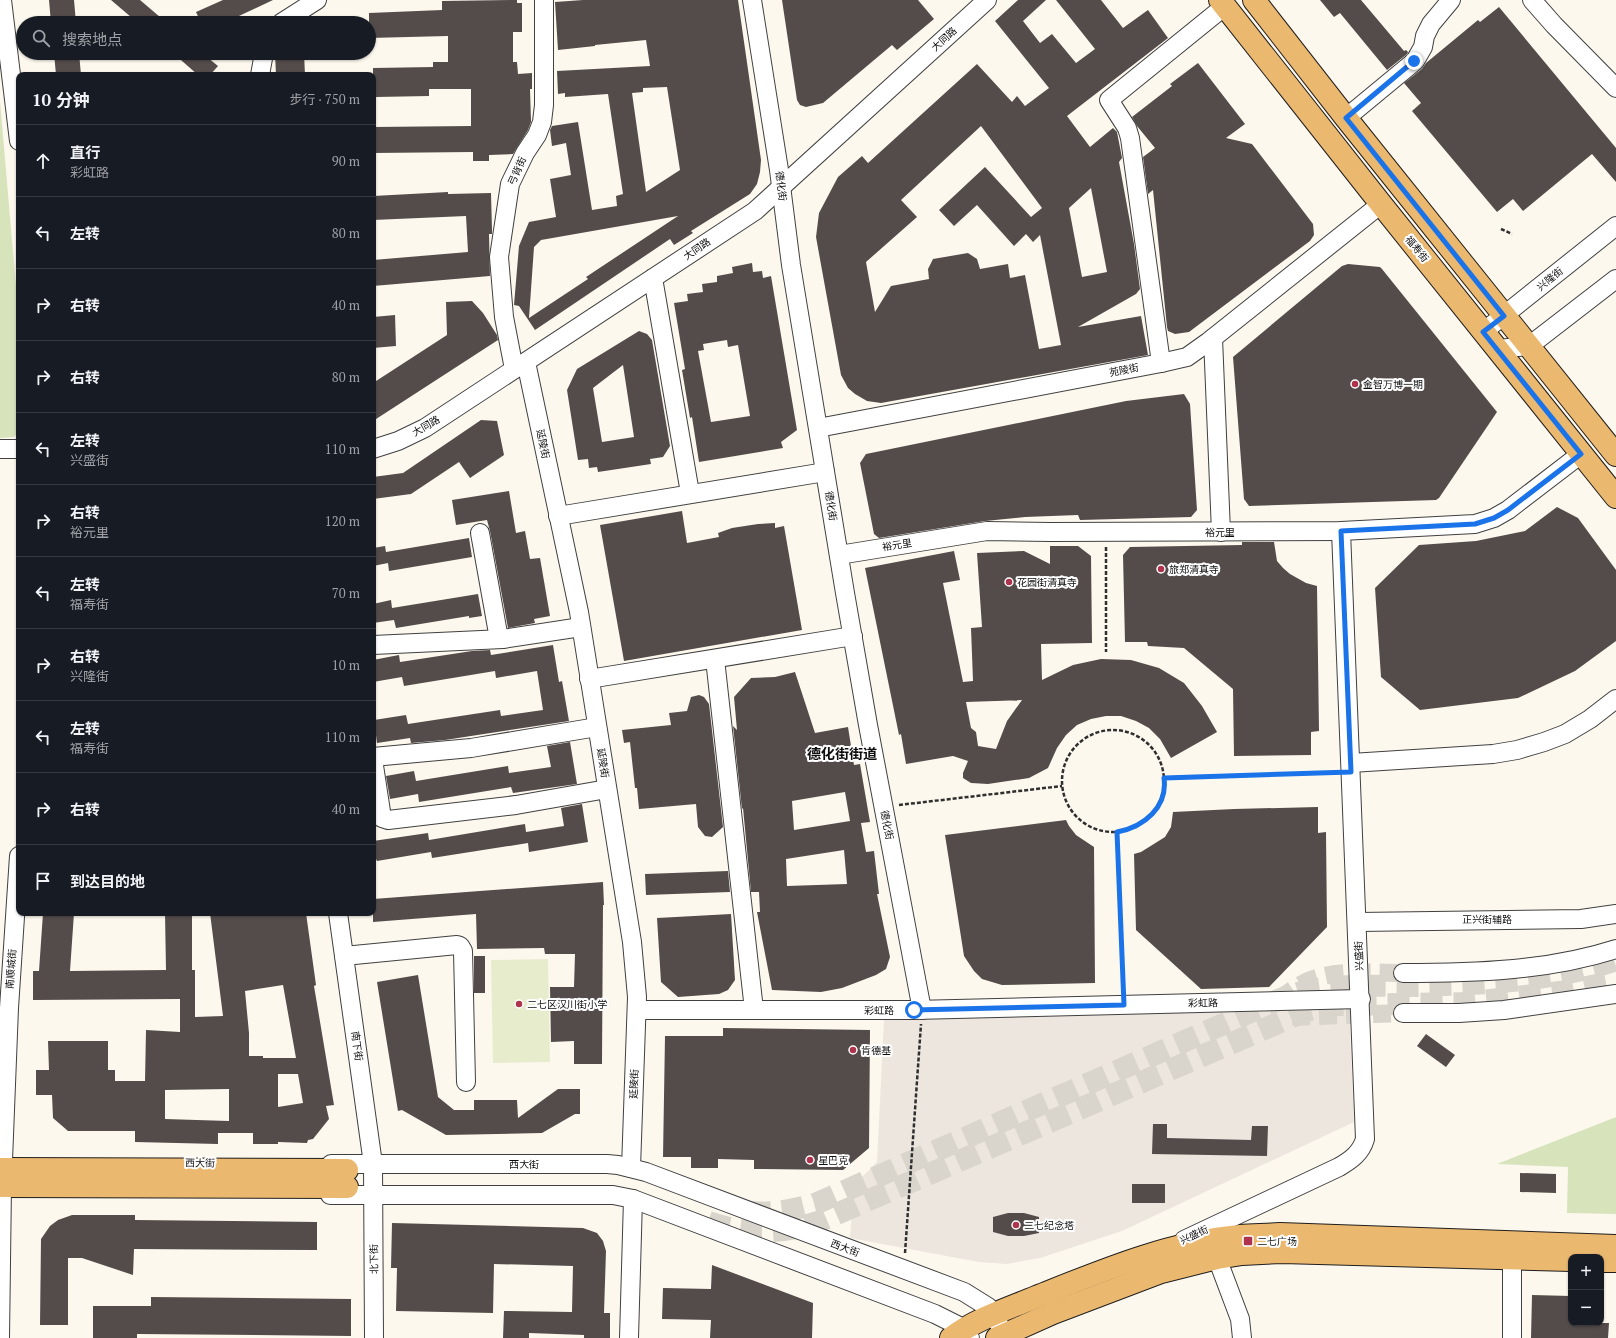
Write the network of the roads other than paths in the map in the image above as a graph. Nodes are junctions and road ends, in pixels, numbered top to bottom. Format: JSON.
{"nodes":[{"id":1,"x":2,"y":0,"type":"edge"},
{"id":2,"x":317,"y":0,"type":"edge"},
{"id":3,"x":544,"y":0,"type":"edge"},
{"id":4,"x":752,"y":0,"type":"edge"},
{"id":5,"x":987,"y":0,"type":"edge"},
{"id":6,"x":1254,"y":0,"type":"edge"},
{"id":7,"x":1451,"y":0,"type":"edge"},
{"id":8,"x":1532,"y":0,"type":"edge"},
{"id":9,"x":1223,"y":3,"type":"edge"},
{"id":10,"x":292,"y":16,"type":"edge"},
{"id":11,"x":4,"y":49,"type":"edge"},
{"id":12,"x":263,"y":60,"type":"edge"},
{"id":13,"x":261,"y":72,"type":"edge"},
{"id":14,"x":1616,"y":88,"type":"edge"},
{"id":15,"x":1346,"y":118,"type":"junction"},
{"id":16,"x":16,"y":123,"type":"edge"},
{"id":17,"x":781,"y":186,"type":"junction"},
{"id":18,"x":1381,"y":204,"type":"junction"},
{"id":19,"x":1616,"y":226,"type":"edge"},
{"id":20,"x":653,"y":278,"type":"junction"},
{"id":21,"x":1616,"y":279,"type":"edge"},
{"id":22,"x":1504,"y":316,"type":"junction"},
{"id":23,"x":1483,"y":332,"type":"junction"},
{"id":24,"x":1213,"y":338,"type":"junction"},
{"id":25,"x":1529,"y":346,"type":"junction"},
{"id":26,"x":1498,"y":349,"type":"junction"},
{"id":27,"x":1161,"y":363,"type":"junction"},
{"id":28,"x":520,"y":366,"type":"junction"},
{"id":29,"x":818,"y":428,"type":"junction"},
{"id":30,"x":376,"y":448,"type":"edge"},
{"id":31,"x":0,"y":449,"type":"edge"},
{"id":32,"x":16,"y":449,"type":"edge"},
{"id":33,"x":1581,"y":454,"type":"junction"},
{"id":34,"x":1616,"y":455,"type":"edge"},
{"id":35,"x":825,"y":472,"type":"junction"},
{"id":36,"x":690,"y":493,"type":"junction"},
{"id":37,"x":1616,"y":497,"type":"edge"},
{"id":38,"x":558,"y":516,"type":"junction"},
{"id":39,"x":1341,"y":531,"type":"junction"},
{"id":40,"x":1221,"y":532,"type":"junction"},
{"id":41,"x":480,"y":533,"type":"dead end"},
{"id":42,"x":839,"y":555,"type":"junction"},
{"id":43,"x":581,"y":627,"type":"junction"},
{"id":44,"x":853,"y":636,"type":"junction"},
{"id":45,"x":499,"y":639,"type":"junction"},
{"id":46,"x":376,"y":645,"type":"edge"},
{"id":47,"x":715,"y":659,"type":"junction"},
{"id":48,"x":590,"y":679,"type":"junction"},
{"id":49,"x":1616,"y":699,"type":"edge"},
{"id":50,"x":597,"y":727,"type":"junction"},
{"id":51,"x":376,"y":758,"type":"edge"},
{"id":52,"x":1351,"y":767,"type":"junction"},
{"id":53,"x":376,"y":778,"type":"edge"},
{"id":54,"x":607,"y":789,"type":"junction"},
{"id":55,"x":16,"y":886,"type":"edge"},
{"id":56,"x":1616,"y":914,"type":"edge"},
{"id":57,"x":338,"y":916,"type":"edge"},
{"id":58,"x":1358,"y":922,"type":"junction"},
{"id":59,"x":1616,"y":949,"type":"edge"},
{"id":60,"x":344,"y":956,"type":"junction"},
{"id":61,"x":1403,"y":973,"type":"tunnel mouth"},
{"id":62,"x":1614,"y":995,"type":"edge"},
{"id":63,"x":1361,"y":999,"type":"junction"},
{"id":64,"x":4,"y":1008,"type":"edge"},
{"id":65,"x":637,"y":1010,"type":"junction"},
{"id":66,"x":754,"y":1010,"type":"junction"},
{"id":67,"x":922,"y":1010,"type":"junction"},
{"id":68,"x":1404,"y":1013,"type":"tunnel mouth"},
{"id":69,"x":466,"y":1082,"type":"dead end"},
{"id":70,"x":631,"y":1168,"type":"junction"},
{"id":71,"x":2,"y":1178,"type":"edge"},
{"id":72,"x":347,"y":1179,"type":"dead end"},
{"id":73,"x":373,"y":1180,"type":"junction"},
{"id":74,"x":633,"y":1199,"type":"junction"},
{"id":75,"x":1616,"y":1246,"type":"edge"},
{"id":76,"x":1156,"y":1253,"type":"junction"},
{"id":77,"x":1217,"y":1258,"type":"junction"},
{"id":78,"x":1512,"y":1259,"type":"junction"},
{"id":79,"x":1568,"y":1260,"type":"edge"},
{"id":80,"x":1604,"y":1261,"type":"edge"},
{"id":81,"x":1616,"y":1262,"type":"edge"},
{"id":82,"x":994,"y":1314,"type":"junction"},
{"id":83,"x":961,"y":1335,"type":"edge"},
{"id":84,"x":1003,"y":1337,"type":"edge"},
{"id":85,"x":0,"y":1338,"type":"edge"},
{"id":86,"x":374,"y":1338,"type":"edge"},
{"id":87,"x":629,"y":1338,"type":"edge"},
{"id":88,"x":1242,"y":1338,"type":"edge"},
{"id":89,"x":1512,"y":1338,"type":"edge"}],
"edges":[{"from":1,"to":11,"type":"street"},
{"from":2,"to":10,"type":"street"},
{"from":3,"to":28,"type":"street","name":"弓背街"},
{"from":4,"to":17,"type":"street","name":"德化街"},
{"from":5,"to":17,"type":"street","name":"大同路"},
{"from":6,"to":15,"type":"main road"},
{"from":7,"to":15,"type":"street"},
{"from":8,"to":14,"type":"street"},
{"from":9,"to":18,"type":"main road","name":"福寿街"},
{"from":9,"to":27,"type":"street"},
{"from":11,"to":16,"type":"street"},
{"from":12,"to":13,"type":"street"},
{"from":15,"to":22,"type":"main road"},
{"from":17,"to":20,"type":"street","name":"大同路"},
{"from":17,"to":29,"type":"street","name":"德化街"},
{"from":18,"to":23,"type":"main road","name":"福寿街"},
{"from":18,"to":24,"type":"street","name":"苑陵街"},
{"from":19,"to":22,"type":"street","name":"兴隆街"},
{"from":20,"to":28,"type":"street","name":"大同路"},
{"from":20,"to":36,"type":"street"},
{"from":21,"to":25,"type":"street"},
{"from":22,"to":23,"type":"street","name":"兴隆街"},
{"from":22,"to":25,"type":"main road"},
{"from":23,"to":26,"type":"main road","name":"福寿街"},
{"from":24,"to":27,"type":"street","name":"苑陵街"},
{"from":24,"to":40,"type":"street"},
{"from":25,"to":26,"type":"street"},
{"from":25,"to":34,"type":"main road"},
{"from":26,"to":33,"type":"main road","name":"福寿街"},
{"from":27,"to":29,"type":"street","name":"苑陵街"},
{"from":28,"to":30,"type":"street","name":"大同路"},
{"from":28,"to":38,"type":"street","name":"延陵街"},
{"from":29,"to":35,"type":"street","name":"德化街"},
{"from":31,"to":32,"type":"street"},
{"from":33,"to":37,"type":"main road","name":"福寿街"},
{"from":33,"to":39,"type":"street","name":"裕元里"},
{"from":35,"to":36,"type":"street"},
{"from":35,"to":42,"type":"street","name":"德化街"},
{"from":36,"to":38,"type":"street"},
{"from":38,"to":43,"type":"street","name":"延陵街"},
{"from":39,"to":40,"type":"street","name":"裕元里"},
{"from":39,"to":52,"type":"street","name":"兴盛街"},
{"from":40,"to":42,"type":"street","name":"裕元里"},
{"from":41,"to":45,"type":"street"},
{"from":42,"to":44,"type":"street","name":"德化街"},
{"from":43,"to":45,"type":"street"},
{"from":43,"to":48,"type":"street","name":"延陵街"},
{"from":44,"to":47,"type":"street"},
{"from":44,"to":67,"type":"street","name":"德化街"},
{"from":45,"to":46,"type":"street"},
{"from":47,"to":48,"type":"street"},
{"from":47,"to":66,"type":"street"},
{"from":48,"to":50,"type":"street","name":"延陵街"},
{"from":49,"to":52,"type":"street"},
{"from":50,"to":51,"type":"street"},
{"from":50,"to":54,"type":"street","name":"延陵街"},
{"from":52,"to":58,"type":"street","name":"兴盛街"},
{"from":53,"to":54,"type":"street"},
{"from":54,"to":65,"type":"street","name":"延陵街"},
{"from":55,"to":64,"type":"street","name":"南顺城街"},
{"from":56,"to":58,"type":"street","name":"正兴街辅路"},
{"from":57,"to":60,"type":"street","name":"南下街"},
{"from":58,"to":63,"type":"street","name":"兴盛街"},
{"from":59,"to":61,"type":"street"},
{"from":60,"to":69,"type":"street"},
{"from":60,"to":73,"type":"street","name":"南下街"},
{"from":62,"to":68,"type":"street"},
{"from":63,"to":67,"type":"street","name":"彩虹路"},
{"from":63,"to":76,"type":"street","name":"兴盛街"},
{"from":64,"to":71,"type":"street","name":"南顺城街"},
{"from":65,"to":66,"type":"street","name":"彩虹路"},
{"from":65,"to":70,"type":"street","name":"延陵街"},
{"from":66,"to":67,"type":"street","name":"彩虹路"},
{"from":70,"to":73,"type":"street","name":"西大街"},
{"from":70,"to":82,"type":"street","name":"西大街"},
{"from":71,"to":72,"type":"main road"},
{"from":71,"to":73,"type":"street","name":"西大街"},
{"from":71,"to":73,"type":"street","name":"西大街"},
{"from":71,"to":85,"type":"street","name":"南顺城街"},
{"from":73,"to":74,"type":"street","name":"西大街"},
{"from":73,"to":86,"type":"street","name":"北下街"},
{"from":74,"to":83,"type":"street","name":"西大街"},
{"from":74,"to":87,"type":"street"},
{"from":75,"to":76,"type":"main road"},
{"from":76,"to":82,"type":"main road"},
{"from":77,"to":78,"type":"main road"},
{"from":77,"to":84,"type":"main road"},
{"from":77,"to":88,"type":"street"},
{"from":78,"to":79,"type":"main road"},
{"from":78,"to":89,"type":"street"},
{"from":80,"to":81,"type":"main road"},
{"from":82,"to":83,"type":"main road"},
{"from":82,"to":84,"type":"street","name":"西大街"}]}
